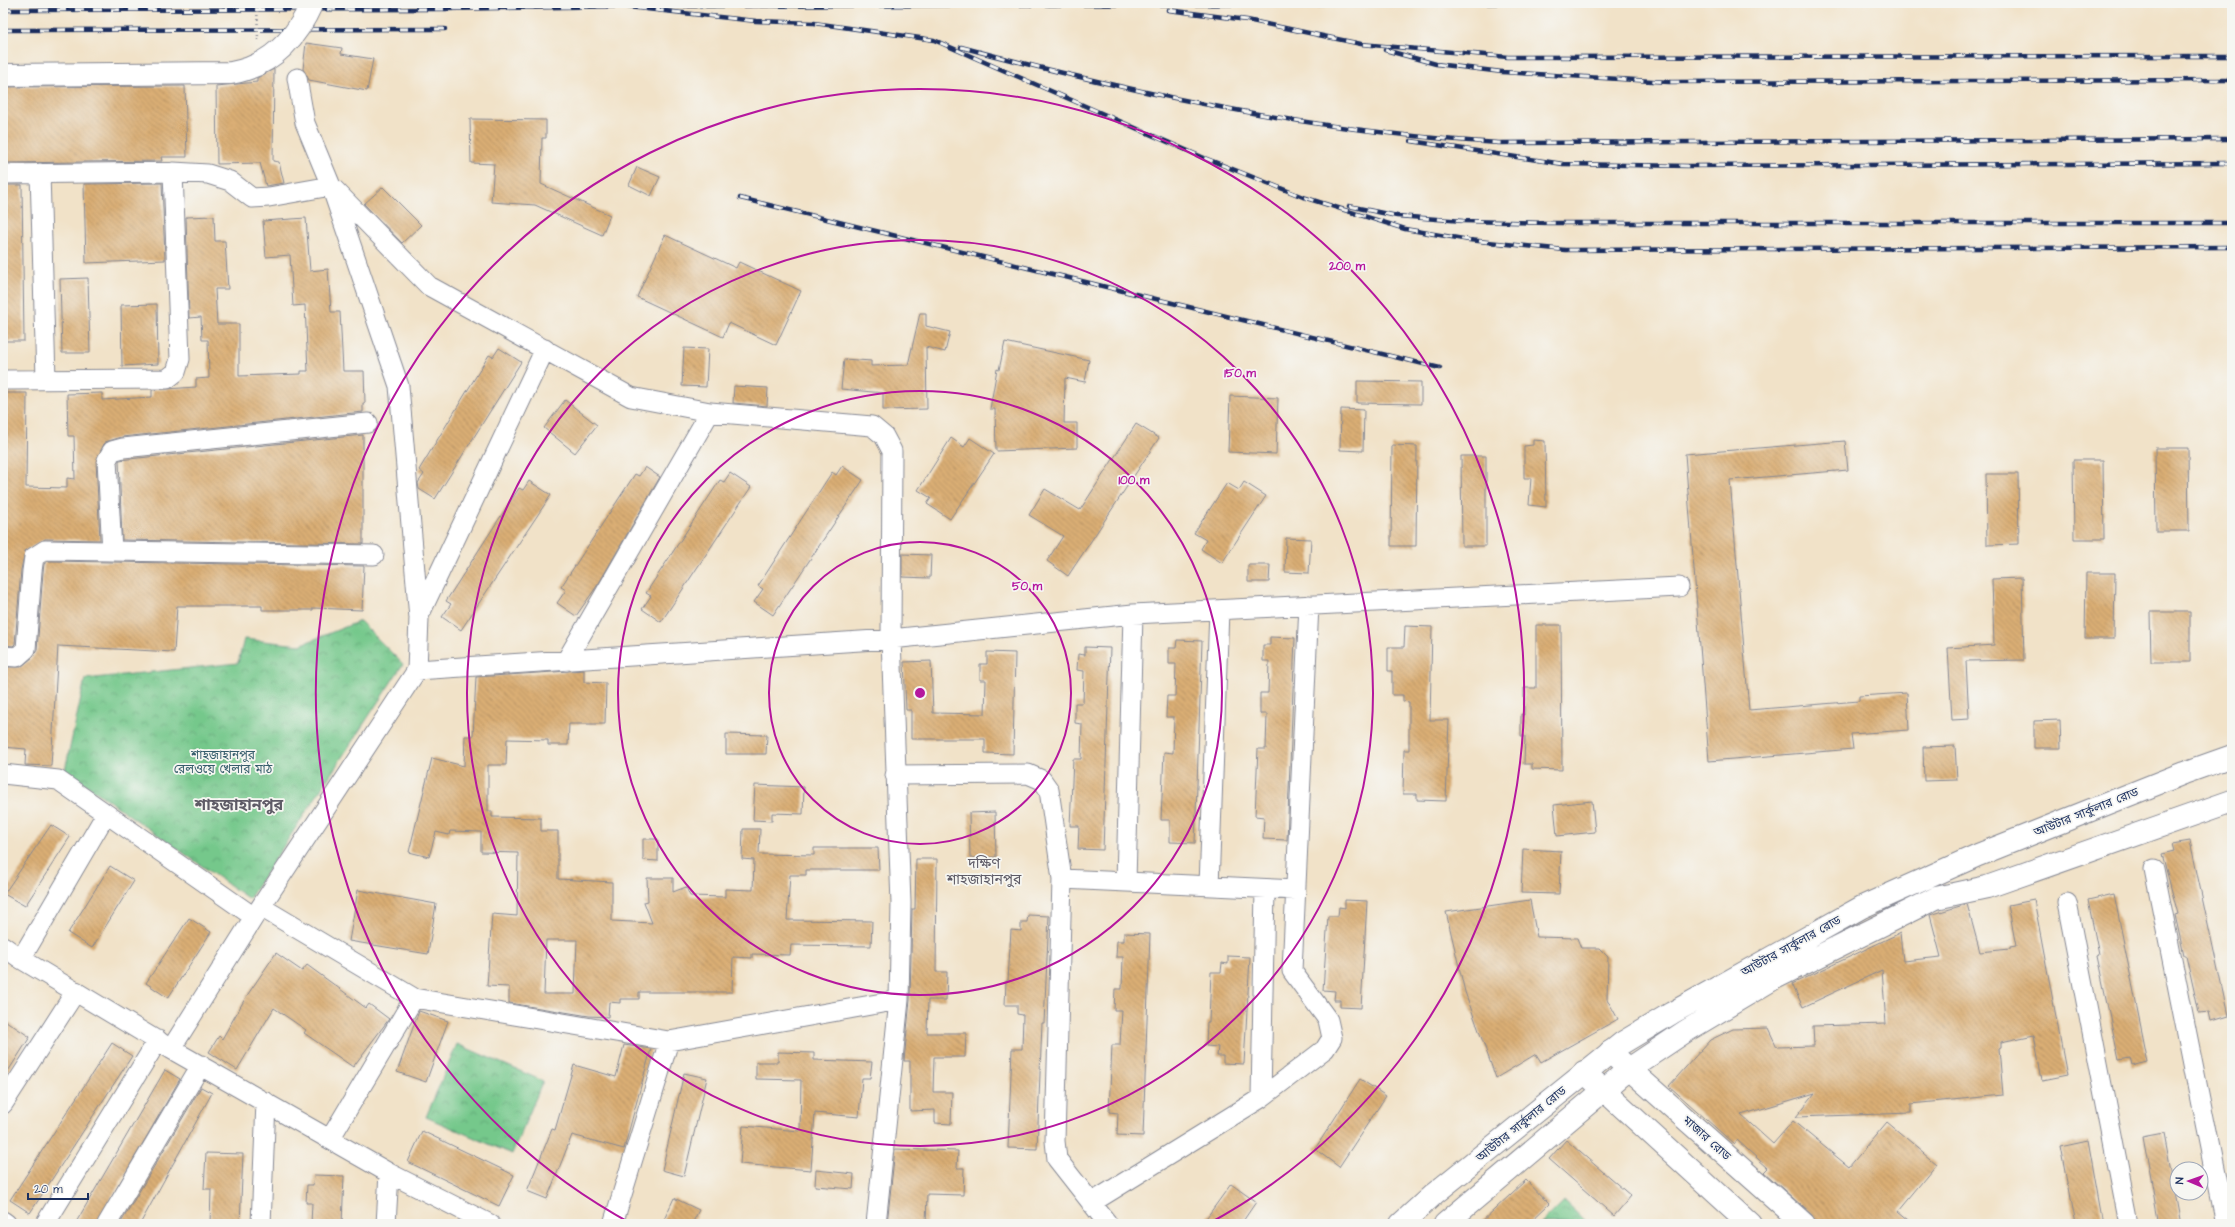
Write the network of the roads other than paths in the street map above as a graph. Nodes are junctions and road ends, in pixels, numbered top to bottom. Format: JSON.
{"nodes":[{"id":1,"x":312,"y":3,"type":"edge"},
{"id":2,"x":3,"y":75,"type":"edge"},
{"id":3,"x":297,"y":78,"type":"dead end"},
{"id":4,"x":173,"y":172,"type":"junction"},
{"id":5,"x":40,"y":173,"type":"junction"},
{"id":6,"x":3,"y":174,"type":"edge"},
{"id":7,"x":331,"y":186,"type":"junction"},
{"id":8,"x":545,"y":349,"type":"junction"},
{"id":9,"x":46,"y":379,"type":"junction"},
{"id":10,"x":3,"y":380,"type":"edge"},
{"id":11,"x":710,"y":412,"type":"junction"},
{"id":12,"x":368,"y":423,"type":"dead end"},
{"id":13,"x":112,"y":551,"type":"junction"},
{"id":14,"x":374,"y":555,"type":"dead end"},
{"id":15,"x":1679,"y":587,"type":"dead end"},
{"id":16,"x":1309,"y":605,"type":"junction"},
{"id":17,"x":1219,"y":610,"type":"junction"},
{"id":18,"x":1133,"y":614,"type":"junction"},
{"id":19,"x":419,"y":618,"type":"junction"},
{"id":20,"x":891,"y":639,"type":"junction"},
{"id":21,"x":3,"y":656,"type":"edge"},
{"id":22,"x":566,"y":662,"type":"junction"},
{"id":23,"x":417,"y":670,"type":"junction"},
{"id":24,"x":2232,"y":756,"type":"edge"},
{"id":25,"x":3,"y":774,"type":"edge"},
{"id":26,"x":895,"y":776,"type":"junction"},
{"id":27,"x":2232,"y":801,"type":"edge"},
{"id":28,"x":106,"y":814,"type":"junction"},
{"id":29,"x":2154,"y":869,"type":"dead end"},
{"id":30,"x":1062,"y":880,"type":"junction"},
{"id":31,"x":1126,"y":882,"type":"junction"},
{"id":32,"x":1208,"y":886,"type":"junction"},
{"id":33,"x":1265,"y":889,"type":"junction"},
{"id":34,"x":1296,"y":890,"type":"junction"},
{"id":35,"x":2067,"y":903,"type":"dead end"},
{"id":36,"x":257,"y":912,"type":"junction"},
{"id":37,"x":3,"y":946,"type":"edge"},
{"id":38,"x":21,"y":959,"type":"junction"},
{"id":39,"x":76,"y":991,"type":"junction"},
{"id":40,"x":414,"y":998,"type":"junction"},
{"id":41,"x":899,"y":1000,"type":"junction"},
{"id":42,"x":669,"y":1041,"type":"junction"},
{"id":43,"x":165,"y":1044,"type":"junction"},
{"id":44,"x":1610,"y":1052,"type":"junction"},
{"id":45,"x":201,"y":1065,"type":"junction"},
{"id":46,"x":1628,"y":1069,"type":"junction"},
{"id":47,"x":1584,"y":1072,"type":"junction"},
{"id":48,"x":1602,"y":1090,"type":"junction"},
{"id":49,"x":1261,"y":1098,"type":"junction"},
{"id":50,"x":266,"y":1102,"type":"junction"},
{"id":51,"x":3,"y":1104,"type":"edge"},
{"id":52,"x":330,"y":1139,"type":"junction"},
{"id":53,"x":388,"y":1173,"type":"junction"},
{"id":54,"x":1091,"y":1204,"type":"junction"},
{"id":55,"x":3,"y":1222,"type":"edge"},
{"id":56,"x":7,"y":1224,"type":"edge"},
{"id":57,"x":45,"y":1224,"type":"edge"},
{"id":58,"x":107,"y":1224,"type":"edge"},
{"id":59,"x":261,"y":1224,"type":"edge"},
{"id":60,"x":386,"y":1224,"type":"edge"},
{"id":61,"x":490,"y":1224,"type":"edge"},
{"id":62,"x":613,"y":1224,"type":"edge"},
{"id":63,"x":876,"y":1224,"type":"edge"},
{"id":64,"x":1108,"y":1224,"type":"edge"},
{"id":65,"x":1401,"y":1224,"type":"edge"},
{"id":66,"x":1445,"y":1224,"type":"edge"},
{"id":67,"x":1750,"y":1224,"type":"edge"},
{"id":68,"x":1804,"y":1224,"type":"edge"},
{"id":69,"x":2129,"y":1224,"type":"edge"},
{"id":70,"x":2225,"y":1224,"type":"edge"}],
"edges":[{"from":1,"to":2,"type":"main road","bridge":true},
{"from":3,"to":7,"type":"street"},
{"from":4,"to":5,"type":"street"},
{"from":4,"to":7,"type":"street"},
{"from":4,"to":9,"type":"street"},
{"from":5,"to":6,"type":"street"},
{"from":5,"to":9,"type":"street"},
{"from":7,"to":8,"type":"street"},
{"from":7,"to":19,"type":"street"},
{"from":8,"to":11,"type":"street"},
{"from":8,"to":19,"type":"street"},
{"from":9,"to":10,"type":"street"},
{"from":11,"to":20,"type":"street"},
{"from":11,"to":22,"type":"street"},
{"from":12,"to":13,"type":"street"},
{"from":13,"to":14,"type":"street"},
{"from":13,"to":21,"type":"street"},
{"from":15,"to":16,"type":"street"},
{"from":16,"to":17,"type":"street"},
{"from":16,"to":34,"type":"street"},
{"from":17,"to":18,"type":"street"},
{"from":17,"to":32,"type":"street"},
{"from":18,"to":20,"type":"street"},
{"from":18,"to":31,"type":"street"},
{"from":19,"to":23,"type":"street"},
{"from":20,"to":22,"type":"street"},
{"from":20,"to":26,"type":"street"},
{"from":22,"to":23,"type":"street"},
{"from":23,"to":36,"type":"street"},
{"from":24,"to":44,"type":"main road","name":"আউটার সার্কুলার রোড"},
{"from":25,"to":28,"type":"street"},
{"from":26,"to":30,"type":"street"},
{"from":26,"to":41,"type":"street"},
{"from":27,"to":46,"type":"main road","name":"আউটার সার্কুলার রোড"},
{"from":28,"to":36,"type":"street"},
{"from":28,"to":38,"type":"street"},
{"from":29,"to":70,"type":"street"},
{"from":30,"to":31,"type":"street"},
{"from":30,"to":54,"type":"street"},
{"from":31,"to":32,"type":"street"},
{"from":32,"to":33,"type":"street"},
{"from":33,"to":34,"type":"street"},
{"from":33,"to":49,"type":"street"},
{"from":34,"to":49,"type":"street"},
{"from":35,"to":69,"type":"street"},
{"from":36,"to":40,"type":"street"},
{"from":36,"to":43,"type":"street"},
{"from":37,"to":38,"type":"street"},
{"from":38,"to":39,"type":"street"},
{"from":39,"to":43,"type":"street"},
{"from":39,"to":51,"type":"street"},
{"from":40,"to":42,"type":"street"},
{"from":40,"to":52,"type":"street"},
{"from":41,"to":42,"type":"street"},
{"from":41,"to":63,"type":"street"},
{"from":42,"to":62,"type":"street"},
{"from":43,"to":45,"type":"street"},
{"from":43,"to":57,"type":"street"},
{"from":44,"to":46,"type":"main road","name":"মাজার রোড"},
{"from":44,"to":47,"type":"main road","name":"আউটার সার্কুলার রোড"},
{"from":45,"to":50,"type":"street"},
{"from":45,"to":58,"type":"street"},
{"from":46,"to":48,"type":"main road","name":"আউটার সার্কুলার রোড"},
{"from":46,"to":68,"type":"main road","name":"মাজার রোড"},
{"from":47,"to":48,"type":"main road"},
{"from":47,"to":65,"type":"main road","name":"আউটার সার্কুলার রোড"},
{"from":48,"to":66,"type":"main road","name":"আউটার সার্কুলার রোড"},
{"from":48,"to":67,"type":"main road"},
{"from":49,"to":54,"type":"street"},
{"from":50,"to":52,"type":"street"},
{"from":50,"to":59,"type":"street"},
{"from":52,"to":53,"type":"street"},
{"from":53,"to":60,"type":"street"},
{"from":53,"to":61,"type":"street"},
{"from":54,"to":64,"type":"street"},
{"from":55,"to":56,"type":"street"}]}
